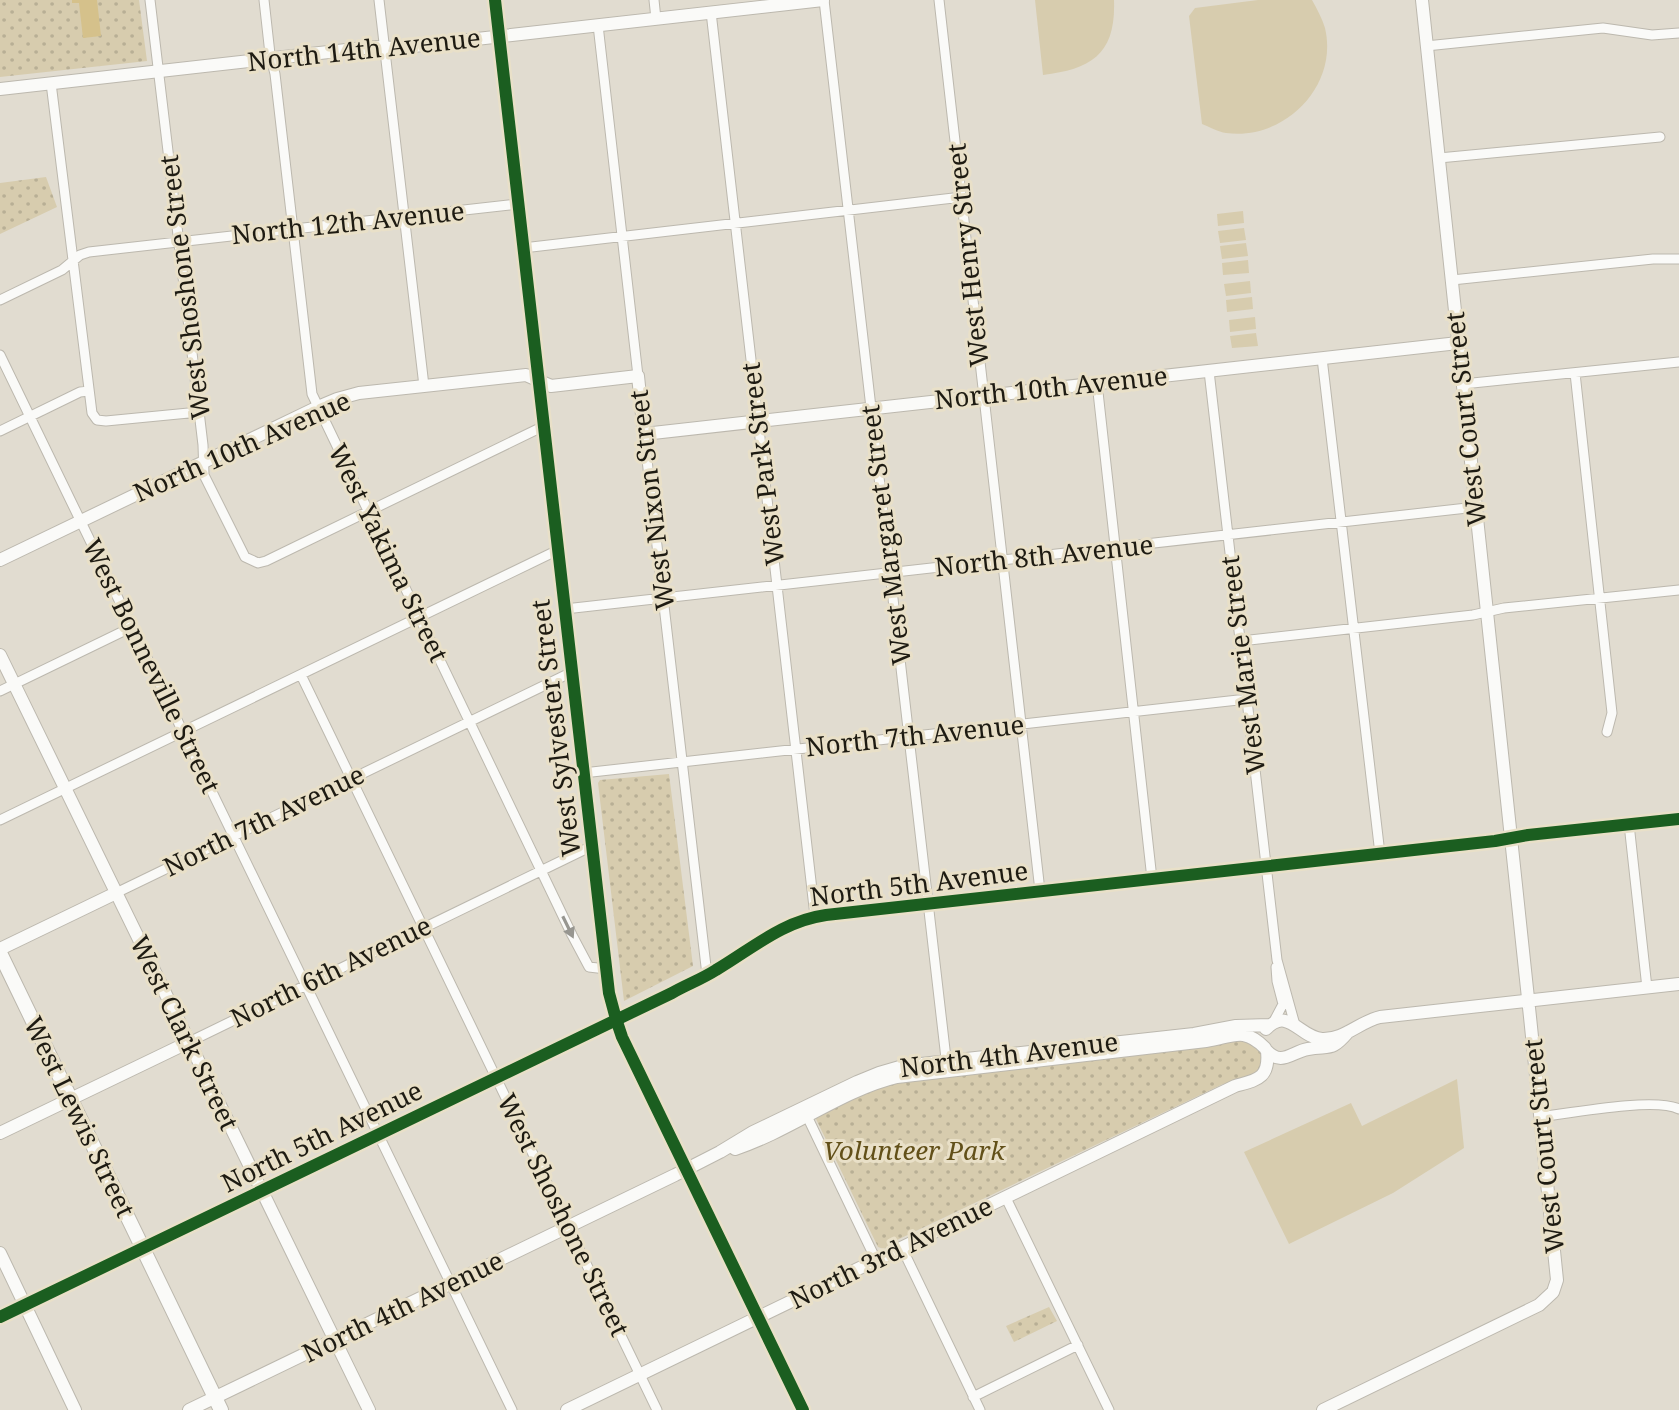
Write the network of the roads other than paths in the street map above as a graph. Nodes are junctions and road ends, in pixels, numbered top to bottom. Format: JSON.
{"nodes":[{"id":1,"x":150,"y":0,"type":"edge"},
{"id":2,"x":264,"y":0,"type":"edge"},
{"id":3,"x":379,"y":0,"type":"edge"},
{"id":4,"x":495,"y":0,"type":"edge"},
{"id":5,"x":654,"y":0,"type":"edge"},
{"id":6,"x":823,"y":0,"type":"edge"},
{"id":7,"x":939,"y":0,"type":"edge"},
{"id":8,"x":1422,"y":0,"type":"edge"},
{"id":9,"x":711,"y":12,"type":"junction"},
{"id":10,"x":656,"y":19,"type":"junction"},
{"id":11,"x":598,"y":25,"type":"junction"},
{"id":12,"x":1679,"y":33,"type":"edge"},
{"id":13,"x":499,"y":36,"type":"junction"},
{"id":14,"x":1426,"y":46,"type":"junction"},
{"id":15,"x":385,"y":48,"type":"junction"},
{"id":16,"x":271,"y":59,"type":"junction"},
{"id":17,"x":159,"y":71,"type":"junction"},
{"id":18,"x":51,"y":83,"type":"junction"},
{"id":19,"x":0,"y":89,"type":"edge"},
{"id":20,"x":1660,"y":137,"type":"dead end"},
{"id":21,"x":1439,"y":158,"type":"junction"},
{"id":22,"x":962,"y":197,"type":"junction"},
{"id":23,"x":518,"y":204,"type":"junction"},
{"id":24,"x":848,"y":210,"type":"junction"},
{"id":25,"x":405,"y":217,"type":"junction"},
{"id":26,"x":735,"y":223,"type":"junction"},
{"id":27,"x":292,"y":229,"type":"junction"},
{"id":28,"x":622,"y":236,"type":"junction"},
{"id":29,"x":180,"y":242,"type":"junction"},
{"id":30,"x":523,"y":248,"type":"junction"},
{"id":31,"x":1679,"y":259,"type":"edge"},
{"id":32,"x":73,"y":260,"type":"junction"},
{"id":33,"x":1452,"y":280,"type":"junction"},
{"id":34,"x":0,"y":300,"type":"edge"},
{"id":35,"x":1458,"y":343,"type":"junction"},
{"id":36,"x":0,"y":355,"type":"edge"},
{"id":37,"x":1322,"y":358,"type":"junction"},
{"id":38,"x":1679,"y":362,"type":"edge"},
{"id":39,"x":1209,"y":371,"type":"junction"},
{"id":40,"x":1575,"y":373,"type":"junction"},
{"id":41,"x":638,"y":376,"type":"junction"},
{"id":42,"x":539,"y":381,"type":"junction"},
{"id":43,"x":1097,"y":383,"type":"junction"},
{"id":44,"x":1463,"y":384,"type":"junction"},
{"id":45,"x":424,"y":386,"type":"junction"},
{"id":46,"x":89,"y":391,"type":"junction"},
{"id":47,"x":984,"y":396,"type":"junction"},
{"id":48,"x":318,"y":407,"type":"junction"},
{"id":49,"x":871,"y":408,"type":"junction"},
{"id":50,"x":199,"y":412,"type":"junction"},
{"id":51,"x":30,"y":416,"type":"junction"},
{"id":52,"x":758,"y":421,"type":"junction"},
{"id":53,"x":544,"y":426,"type":"junction"},
{"id":54,"x":0,"y":431,"type":"edge"},
{"id":55,"x":644,"y":434,"type":"junction"},
{"id":56,"x":203,"y":462,"type":"junction"},
{"id":57,"x":1476,"y":507,"type":"junction"},
{"id":58,"x":368,"y":511,"type":"junction"},
{"id":59,"x":81,"y":521,"type":"junction"},
{"id":60,"x":1341,"y":522,"type":"junction"},
{"id":61,"x":1228,"y":535,"type":"junction"},
{"id":62,"x":1116,"y":548,"type":"junction"},
{"id":63,"x":558,"y":550,"type":"junction"},
{"id":64,"x":0,"y":560,"type":"edge"},
{"id":65,"x":1003,"y":560,"type":"junction"},
{"id":66,"x":890,"y":573,"type":"junction"},
{"id":67,"x":777,"y":586,"type":"junction"},
{"id":68,"x":1679,"y":590,"type":"edge"},
{"id":69,"x":663,"y":598,"type":"junction"},
{"id":70,"x":1599,"y":599,"type":"junction"},
{"id":71,"x":565,"y":609,"type":"junction"},
{"id":72,"x":1487,"y":612,"type":"junction"},
{"id":73,"x":419,"y":618,"type":"junction"},
{"id":74,"x":132,"y":627,"type":"junction"},
{"id":75,"x":1353,"y":628,"type":"junction"},
{"id":76,"x":1241,"y":641,"type":"junction"},
{"id":77,"x":0,"y":655,"type":"edge"},
{"id":78,"x":572,"y":672,"type":"junction"},
{"id":79,"x":301,"y":675,"type":"junction"},
{"id":80,"x":14,"y":684,"type":"junction"},
{"id":81,"x":0,"y":691,"type":"edge"},
{"id":82,"x":1247,"y":699,"type":"junction"},
{"id":83,"x":1134,"y":712,"type":"junction"},
{"id":84,"x":469,"y":722,"type":"junction"},
{"id":85,"x":1022,"y":724,"type":"junction"},
{"id":86,"x":183,"y":732,"type":"junction"},
{"id":87,"x":1607,"y":732,"type":"dead end"},
{"id":88,"x":909,"y":737,"type":"junction"},
{"id":89,"x":795,"y":749,"type":"junction"},
{"id":90,"x":682,"y":762,"type":"junction"},
{"id":91,"x":583,"y":773,"type":"junction"},
{"id":92,"x":351,"y":779,"type":"junction"},
{"id":93,"x":65,"y":789,"type":"junction"},
{"id":94,"x":1679,"y":819,"type":"edge"},
{"id":95,"x":0,"y":820,"type":"edge"},
{"id":96,"x":1629,"y":824,"type":"junction"},
{"id":97,"x":233,"y":836,"type":"junction"},
{"id":98,"x":1511,"y":838,"type":"junction"},
{"id":99,"x":592,"y":846,"type":"junction"},
{"id":100,"x":1380,"y":854,"type":"junction"},
{"id":101,"x":1267,"y":866,"type":"junction"},
{"id":102,"x":541,"y":871,"type":"junction"},
{"id":103,"x":1152,"y":879,"type":"junction"},
{"id":104,"x":1040,"y":891,"type":"junction"},
{"id":105,"x":116,"y":893,"type":"junction"},
{"id":106,"x":928,"y":903,"type":"junction"},
{"id":107,"x":815,"y":916,"type":"junction"},
{"id":108,"x":424,"y":928,"type":"junction"},
{"id":109,"x":0,"y":951,"type":"edge"},
{"id":110,"x":1277,"y":960,"type":"junction"},
{"id":111,"x":606,"y":969,"type":"junction"},
{"id":112,"x":707,"y":975,"type":"junction"},
{"id":113,"x":1679,"y":984,"type":"edge"},
{"id":114,"x":306,"y":985,"type":"junction"},
{"id":115,"x":1647,"y":988,"type":"junction"},
{"id":116,"x":1528,"y":1000,"type":"junction"},
{"id":117,"x":616,"y":1019,"type":"junction"},
{"id":118,"x":1271,"y":1024,"type":"junction"},
{"id":119,"x":1296,"y":1026,"type":"junction"},
{"id":120,"x":1348,"y":1032,"type":"junction"},
{"id":121,"x":189,"y":1042,"type":"junction"},
{"id":122,"x":1266,"y":1050,"type":"junction"},
{"id":123,"x":1290,"y":1056,"type":"junction"},
{"id":124,"x":947,"y":1066,"type":"junction"},
{"id":125,"x":496,"y":1077,"type":"junction"},
{"id":126,"x":1216,"y":1096,"type":"junction"},
{"id":127,"x":71,"y":1099,"type":"junction"},
{"id":128,"x":1679,"y":1109,"type":"edge"},
{"id":129,"x":805,"y":1112,"type":"junction"},
{"id":130,"x":1540,"y":1117,"type":"junction"},
{"id":131,"x":0,"y":1133,"type":"edge"},
{"id":132,"x":378,"y":1134,"type":"junction"},
{"id":133,"x":686,"y":1169,"type":"junction"},
{"id":134,"x":261,"y":1191,"type":"junction"},
{"id":135,"x":1006,"y":1198,"type":"junction"},
{"id":136,"x":568,"y":1226,"type":"junction"},
{"id":137,"x":143,"y":1248,"type":"junction"},
{"id":138,"x":902,"y":1248,"type":"junction"},
{"id":139,"x":0,"y":1253,"type":"edge"},
{"id":140,"x":876,"y":1260,"type":"junction"},
{"id":141,"x":451,"y":1284,"type":"junction"},
{"id":142,"x":25,"y":1305,"type":"junction"},
{"id":143,"x":0,"y":1317,"type":"edge"},
{"id":144,"x":758,"y":1317,"type":"junction"},
{"id":145,"x":334,"y":1339,"type":"junction"},
{"id":146,"x":1078,"y":1345,"type":"junction"},
{"id":147,"x":640,"y":1374,"type":"junction"},
{"id":148,"x":973,"y":1397,"type":"junction"},
{"id":149,"x":218,"y":1404,"type":"edge"},
{"id":150,"x":75,"y":1410,"type":"edge"},
{"id":151,"x":189,"y":1410,"type":"edge"},
{"id":152,"x":369,"y":1410,"type":"edge"},
{"id":153,"x":512,"y":1410,"type":"edge"},
{"id":154,"x":567,"y":1410,"type":"edge"},
{"id":155,"x":657,"y":1410,"type":"edge"},
{"id":156,"x":803,"y":1410,"type":"edge"},
{"id":157,"x":980,"y":1410,"type":"edge"},
{"id":158,"x":1109,"y":1410,"type":"edge"},
{"id":159,"x":1323,"y":1410,"type":"edge"}],
"edges":[{"from":1,"to":17,"type":"street","name":"West Shoshone Street"},
{"from":2,"to":16,"type":"street","name":"West Yakima Street"},
{"from":3,"to":15,"type":"street"},
{"from":4,"to":13,"type":"street","name":"West Sylvester Street"},
{"from":5,"to":10,"type":"street"},
{"from":6,"to":9,"type":"street","name":"North 14th Avenue"},
{"from":6,"to":24,"type":"street","name":"West Margaret Street"},
{"from":7,"to":22,"type":"street","name":"West Henry Street"},
{"from":8,"to":14,"type":"street","name":"West Court Street"},
{"from":9,"to":10,"type":"street","name":"North 14th Avenue"},
{"from":9,"to":26,"type":"street","name":"West Park Street"},
{"from":10,"to":11,"type":"street","name":"North 14th Avenue"},
{"from":11,"to":13,"type":"street","name":"North 14th Avenue"},
{"from":11,"to":28,"type":"street","name":"West Nixon Street"},
{"from":12,"to":14,"type":"street"},
{"from":13,"to":15,"type":"street","name":"North 14th Avenue"},
{"from":13,"to":23,"type":"street","name":"West Sylvester Street"},
{"from":14,"to":21,"type":"street","name":"West Court Street"},
{"from":15,"to":16,"type":"street","name":"North 14th Avenue"},
{"from":15,"to":25,"type":"street"},
{"from":16,"to":17,"type":"street","name":"North 14th Avenue"},
{"from":16,"to":27,"type":"street","name":"West Yakima Street"},
{"from":17,"to":18,"type":"street","name":"North 14th Avenue"},
{"from":17,"to":29,"type":"street","name":"West Shoshone Street"},
{"from":18,"to":19,"type":"street","name":"North 14th Avenue"},
{"from":18,"to":32,"type":"street"},
{"from":20,"to":21,"type":"street"},
{"from":21,"to":33,"type":"street","name":"West Court Street"},
{"from":22,"to":24,"type":"street"},
{"from":22,"to":47,"type":"street","name":"West Henry Street"},
{"from":23,"to":25,"type":"street","name":"North 12th Avenue"},
{"from":23,"to":30,"type":"street","name":"West Sylvester Street"},
{"from":24,"to":26,"type":"street"},
{"from":24,"to":49,"type":"street","name":"West Margaret Street"},
{"from":25,"to":27,"type":"street","name":"North 12th Avenue"},
{"from":25,"to":45,"type":"street"},
{"from":26,"to":28,"type":"street"},
{"from":26,"to":52,"type":"street","name":"West Park Street"},
{"from":27,"to":29,"type":"street","name":"North 12th Avenue"},
{"from":27,"to":48,"type":"street","name":"West Yakima Street"},
{"from":28,"to":30,"type":"street"},
{"from":28,"to":41,"type":"street","name":"West Nixon Street"},
{"from":29,"to":32,"type":"street","name":"North 12th Avenue"},
{"from":29,"to":50,"type":"street","name":"West Shoshone Street"},
{"from":30,"to":42,"type":"street","name":"West Sylvester Street"},
{"from":31,"to":33,"type":"street"},
{"from":32,"to":34,"type":"street","name":"North 12th Avenue"},
{"from":32,"to":46,"type":"street"},
{"from":33,"to":35,"type":"street","name":"West Court Street"},
{"from":35,"to":37,"type":"street","name":"North 10th Avenue"},
{"from":35,"to":44,"type":"street","name":"West Court Street"},
{"from":36,"to":51,"type":"street","name":"West Bonneville Street"},
{"from":37,"to":39,"type":"street","name":"North 10th Avenue"},
{"from":37,"to":60,"type":"street"},
{"from":38,"to":40,"type":"street"},
{"from":39,"to":43,"type":"street","name":"North 10th Avenue"},
{"from":39,"to":61,"type":"street","name":"West Marie Street"},
{"from":40,"to":44,"type":"street"},
{"from":40,"to":70,"type":"street"},
{"from":41,"to":42,"type":"street","name":"North 10th Avenue"},
{"from":41,"to":55,"type":"street","name":"West Nixon Street"},
{"from":42,"to":45,"type":"street","name":"North 10th Avenue"},
{"from":42,"to":53,"type":"street","name":"West Sylvester Street"},
{"from":43,"to":47,"type":"street","name":"North 10th Avenue"},
{"from":43,"to":62,"type":"street"},
{"from":44,"to":57,"type":"street","name":"West Court Street"},
{"from":45,"to":48,"type":"street","name":"North 10th Avenue"},
{"from":46,"to":50,"type":"street"},
{"from":46,"to":51,"type":"street"},
{"from":47,"to":49,"type":"street","name":"North 10th Avenue"},
{"from":47,"to":65,"type":"street","name":"West Henry Street"},
{"from":48,"to":56,"type":"street","name":"North 10th Avenue"},
{"from":48,"to":58,"type":"street","name":"West Yakima Street"},
{"from":49,"to":52,"type":"street","name":"North 10th Avenue"},
{"from":49,"to":66,"type":"street","name":"West Margaret Street"},
{"from":50,"to":56,"type":"street","name":"West Shoshone Street"},
{"from":51,"to":54,"type":"street"},
{"from":51,"to":59,"type":"street","name":"West Bonneville Street"},
{"from":52,"to":55,"type":"street","name":"North 10th Avenue"},
{"from":52,"to":67,"type":"street","name":"West Park Street"},
{"from":53,"to":58,"type":"street"},
{"from":53,"to":63,"type":"street","name":"West Sylvester Street"},
{"from":55,"to":69,"type":"street","name":"West Nixon Street"},
{"from":56,"to":58,"type":"street","name":"West Shoshone Street"},
{"from":56,"to":59,"type":"street","name":"North 10th Avenue"},
{"from":57,"to":60,"type":"street","name":"North 8th Avenue"},
{"from":57,"to":72,"type":"street","name":"West Court Street"},
{"from":58,"to":73,"type":"street","name":"West Yakima Street"},
{"from":59,"to":64,"type":"street","name":"North 10th Avenue"},
{"from":59,"to":74,"type":"street","name":"West Bonneville Street"},
{"from":60,"to":61,"type":"street","name":"North 8th Avenue"},
{"from":60,"to":75,"type":"street"},
{"from":61,"to":62,"type":"street","name":"North 8th Avenue"},
{"from":61,"to":76,"type":"street","name":"West Marie Street"},
{"from":62,"to":65,"type":"street","name":"North 8th Avenue"},
{"from":62,"to":83,"type":"street"},
{"from":63,"to":71,"type":"street","name":"West Sylvester Street"},
{"from":63,"to":73,"type":"street"},
{"from":65,"to":66,"type":"street","name":"North 8th Avenue"},
{"from":65,"to":85,"type":"street","name":"West Henry Street"},
{"from":66,"to":67,"type":"street","name":"North 8th Avenue"},
{"from":66,"to":88,"type":"street","name":"West Margaret Street"},
{"from":67,"to":69,"type":"street","name":"North 8th Avenue"},
{"from":67,"to":89,"type":"street","name":"West Park Street"},
{"from":68,"to":70,"type":"street"},
{"from":69,"to":71,"type":"street","name":"North 8th Avenue"},
{"from":69,"to":90,"type":"street","name":"West Nixon Street"},
{"from":70,"to":72,"type":"street"},
{"from":70,"to":87,"type":"street"},
{"from":71,"to":78,"type":"street","name":"West Sylvester Street"},
{"from":72,"to":75,"type":"street"},
{"from":72,"to":98,"type":"street","name":"West Court Street"},
{"from":73,"to":79,"type":"street"},
{"from":73,"to":84,"type":"street","name":"West Yakima Street"},
{"from":74,"to":80,"type":"street"},
{"from":74,"to":86,"type":"street","name":"West Bonneville Street"},
{"from":75,"to":76,"type":"street"},
{"from":75,"to":100,"type":"street"},
{"from":76,"to":82,"type":"street","name":"West Marie Street"},
{"from":77,"to":80,"type":"street","name":"West Clark Street"},
{"from":78,"to":84,"type":"street","name":"North 7th Avenue"},
{"from":78,"to":91,"type":"street","name":"West Sylvester Street"},
{"from":79,"to":86,"type":"street"},
{"from":79,"to":92,"type":"street","name":"West Shoshone Street"},
{"from":80,"to":81,"type":"street"},
{"from":80,"to":93,"type":"street","name":"West Clark Street"},
{"from":82,"to":83,"type":"street","name":"North 7th Avenue"},
{"from":82,"to":101,"type":"street","name":"West Marie Street"},
{"from":83,"to":85,"type":"street","name":"North 7th Avenue"},
{"from":83,"to":103,"type":"street"},
{"from":84,"to":92,"type":"street","name":"North 7th Avenue"},
{"from":84,"to":102,"type":"street","name":"West Yakima Street"},
{"from":85,"to":88,"type":"street","name":"North 7th Avenue"},
{"from":85,"to":104,"type":"street","name":"West Henry Street"},
{"from":86,"to":93,"type":"street"},
{"from":86,"to":97,"type":"street","name":"West Bonneville Street"},
{"from":88,"to":89,"type":"street","name":"North 7th Avenue"},
{"from":88,"to":106,"type":"street","name":"West Margaret Street"},
{"from":89,"to":90,"type":"street","name":"North 7th Avenue"},
{"from":89,"to":107,"type":"street","name":"West Park Street"},
{"from":90,"to":91,"type":"street","name":"North 7th Avenue"},
{"from":90,"to":112,"type":"street","name":"West Nixon Street"},
{"from":91,"to":99,"type":"street","name":"West Sylvester Street"},
{"from":92,"to":97,"type":"street","name":"North 7th Avenue"},
{"from":92,"to":108,"type":"street","name":"West Shoshone Street"},
{"from":93,"to":95,"type":"street"},
{"from":93,"to":105,"type":"street","name":"West Clark Street"},
{"from":94,"to":96,"type":"street","name":"North 5th Avenue"},
{"from":96,"to":98,"type":"street","name":"North 5th Avenue"},
{"from":96,"to":115,"type":"street"},
{"from":97,"to":105,"type":"street","name":"North 7th Avenue"},
{"from":97,"to":114,"type":"street","name":"West Bonneville Street"},
{"from":98,"to":100,"type":"street","name":"North 5th Avenue"},
{"from":98,"to":116,"type":"street","name":"West Court Street"},
{"from":99,"to":102,"type":"street","name":"North 6th Avenue"},
{"from":99,"to":111,"type":"street","name":"West Sylvester Street"},
{"from":100,"to":101,"type":"street","name":"North 5th Avenue"},
{"from":101,"to":103,"type":"street","name":"North 5th Avenue"},
{"from":101,"to":110,"type":"street","name":"West Marie Street"},
{"from":102,"to":108,"type":"street","name":"North 6th Avenue"},
{"from":102,"to":111,"type":"street","name":"West Yakima Street","one_way":true},
{"from":103,"to":104,"type":"street","name":"North 5th Avenue"},
{"from":104,"to":106,"type":"street","name":"North 5th Avenue"},
{"from":105,"to":109,"type":"street","name":"North 7th Avenue"},
{"from":105,"to":121,"type":"street","name":"West Clark Street"},
{"from":106,"to":107,"type":"street","name":"North 5th Avenue"},
{"from":106,"to":124,"type":"street","name":"West Margaret Street"},
{"from":107,"to":112,"type":"street","name":"North 5th Avenue"},
{"from":108,"to":114,"type":"street","name":"North 6th Avenue"},
{"from":108,"to":125,"type":"street","name":"West Shoshone Street"},
{"from":109,"to":127,"type":"main road","name":"West Lewis Street"},
{"from":110,"to":118,"type":"street","name":"West Marie Street"},
{"from":110,"to":119,"type":"street","name":"West Marie Street"},
{"from":111,"to":117,"type":"street","name":"West Sylvester Street"},
{"from":112,"to":117,"type":"street","name":"North 5th Avenue"},
{"from":113,"to":115,"type":"street"},
{"from":114,"to":121,"type":"street","name":"North 6th Avenue"},
{"from":114,"to":132,"type":"street","name":"West Bonneville Street"},
{"from":115,"to":116,"type":"street"},
{"from":116,"to":120,"type":"street"},
{"from":116,"to":130,"type":"street","name":"West Court Street"},
{"from":117,"to":125,"type":"street","name":"North 5th Avenue"},
{"from":117,"to":133,"type":"street","name":"West Sylvester Street"},
{"from":118,"to":119,"type":"street"},
{"from":118,"to":122,"type":"street"},
{"from":118,"to":124,"type":"street","name":"North 4th Avenue"},
{"from":119,"to":120,"type":"street"},
{"from":119,"to":123,"type":"street"},
{"from":120,"to":123,"type":"street"},
{"from":121,"to":127,"type":"street","name":"North 6th Avenue"},
{"from":121,"to":134,"type":"street","name":"West Clark Street"},
{"from":122,"to":123,"type":"street"},
{"from":122,"to":124,"type":"street","name":"North 4th Avenue"},
{"from":122,"to":126,"type":"street","name":"North 3rd Avenue"},
{"from":123,"to":126,"type":"street","name":"North 3rd Avenue"},
{"from":124,"to":129,"type":"street","name":"North 4th Avenue"},
{"from":125,"to":132,"type":"street","name":"North 5th Avenue"},
{"from":125,"to":136,"type":"street","name":"West Shoshone Street"},
{"from":126,"to":135,"type":"street","name":"North 3rd Avenue"},
{"from":127,"to":131,"type":"street","name":"North 6th Avenue"},
{"from":127,"to":137,"type":"main road","name":"West Lewis Street"},
{"from":128,"to":130,"type":"street"},
{"from":129,"to":133,"type":"street","name":"North 4th Avenue"},
{"from":129,"to":140,"type":"street"},
{"from":130,"to":159,"type":"street","name":"West Court Street"},
{"from":132,"to":134,"type":"street","name":"North 5th Avenue"},
{"from":132,"to":141,"type":"street","name":"West Bonneville Street"},
{"from":133,"to":136,"type":"street","name":"North 4th Avenue"},
{"from":133,"to":144,"type":"street","name":"West Sylvester Street"},
{"from":134,"to":137,"type":"street","name":"North 5th Avenue"},
{"from":134,"to":145,"type":"street","name":"West Clark Street"},
{"from":135,"to":138,"type":"street","name":"North 3rd Avenue"},
{"from":135,"to":146,"type":"street"},
{"from":136,"to":141,"type":"street","name":"North 4th Avenue"},
{"from":136,"to":147,"type":"street","name":"West Shoshone Street"},
{"from":137,"to":142,"type":"street","name":"North 5th Avenue"},
{"from":137,"to":149,"type":"main road","name":"West Lewis Street"},
{"from":138,"to":140,"type":"street","name":"North 3rd Avenue"},
{"from":138,"to":148,"type":"street"},
{"from":139,"to":142,"type":"street"},
{"from":140,"to":144,"type":"street","name":"North 3rd Avenue"},
{"from":141,"to":145,"type":"street","name":"North 4th Avenue"},
{"from":141,"to":153,"type":"street","name":"West Bonneville Street"},
{"from":142,"to":143,"type":"street","name":"North 5th Avenue"},
{"from":142,"to":150,"type":"street"},
{"from":144,"to":147,"type":"street","name":"North 3rd Avenue"},
{"from":144,"to":156,"type":"street","name":"West Sylvester Street"},
{"from":145,"to":149,"type":"street","name":"North 4th Avenue"},
{"from":145,"to":152,"type":"street","name":"West Clark Street"},
{"from":146,"to":148,"type":"street"},
{"from":146,"to":158,"type":"street"},
{"from":147,"to":154,"type":"street","name":"North 3rd Avenue"},
{"from":147,"to":155,"type":"street","name":"West Shoshone Street"},
{"from":148,"to":157,"type":"street"},
{"from":149,"to":151,"type":"street","name":"North 4th Avenue"}]}
